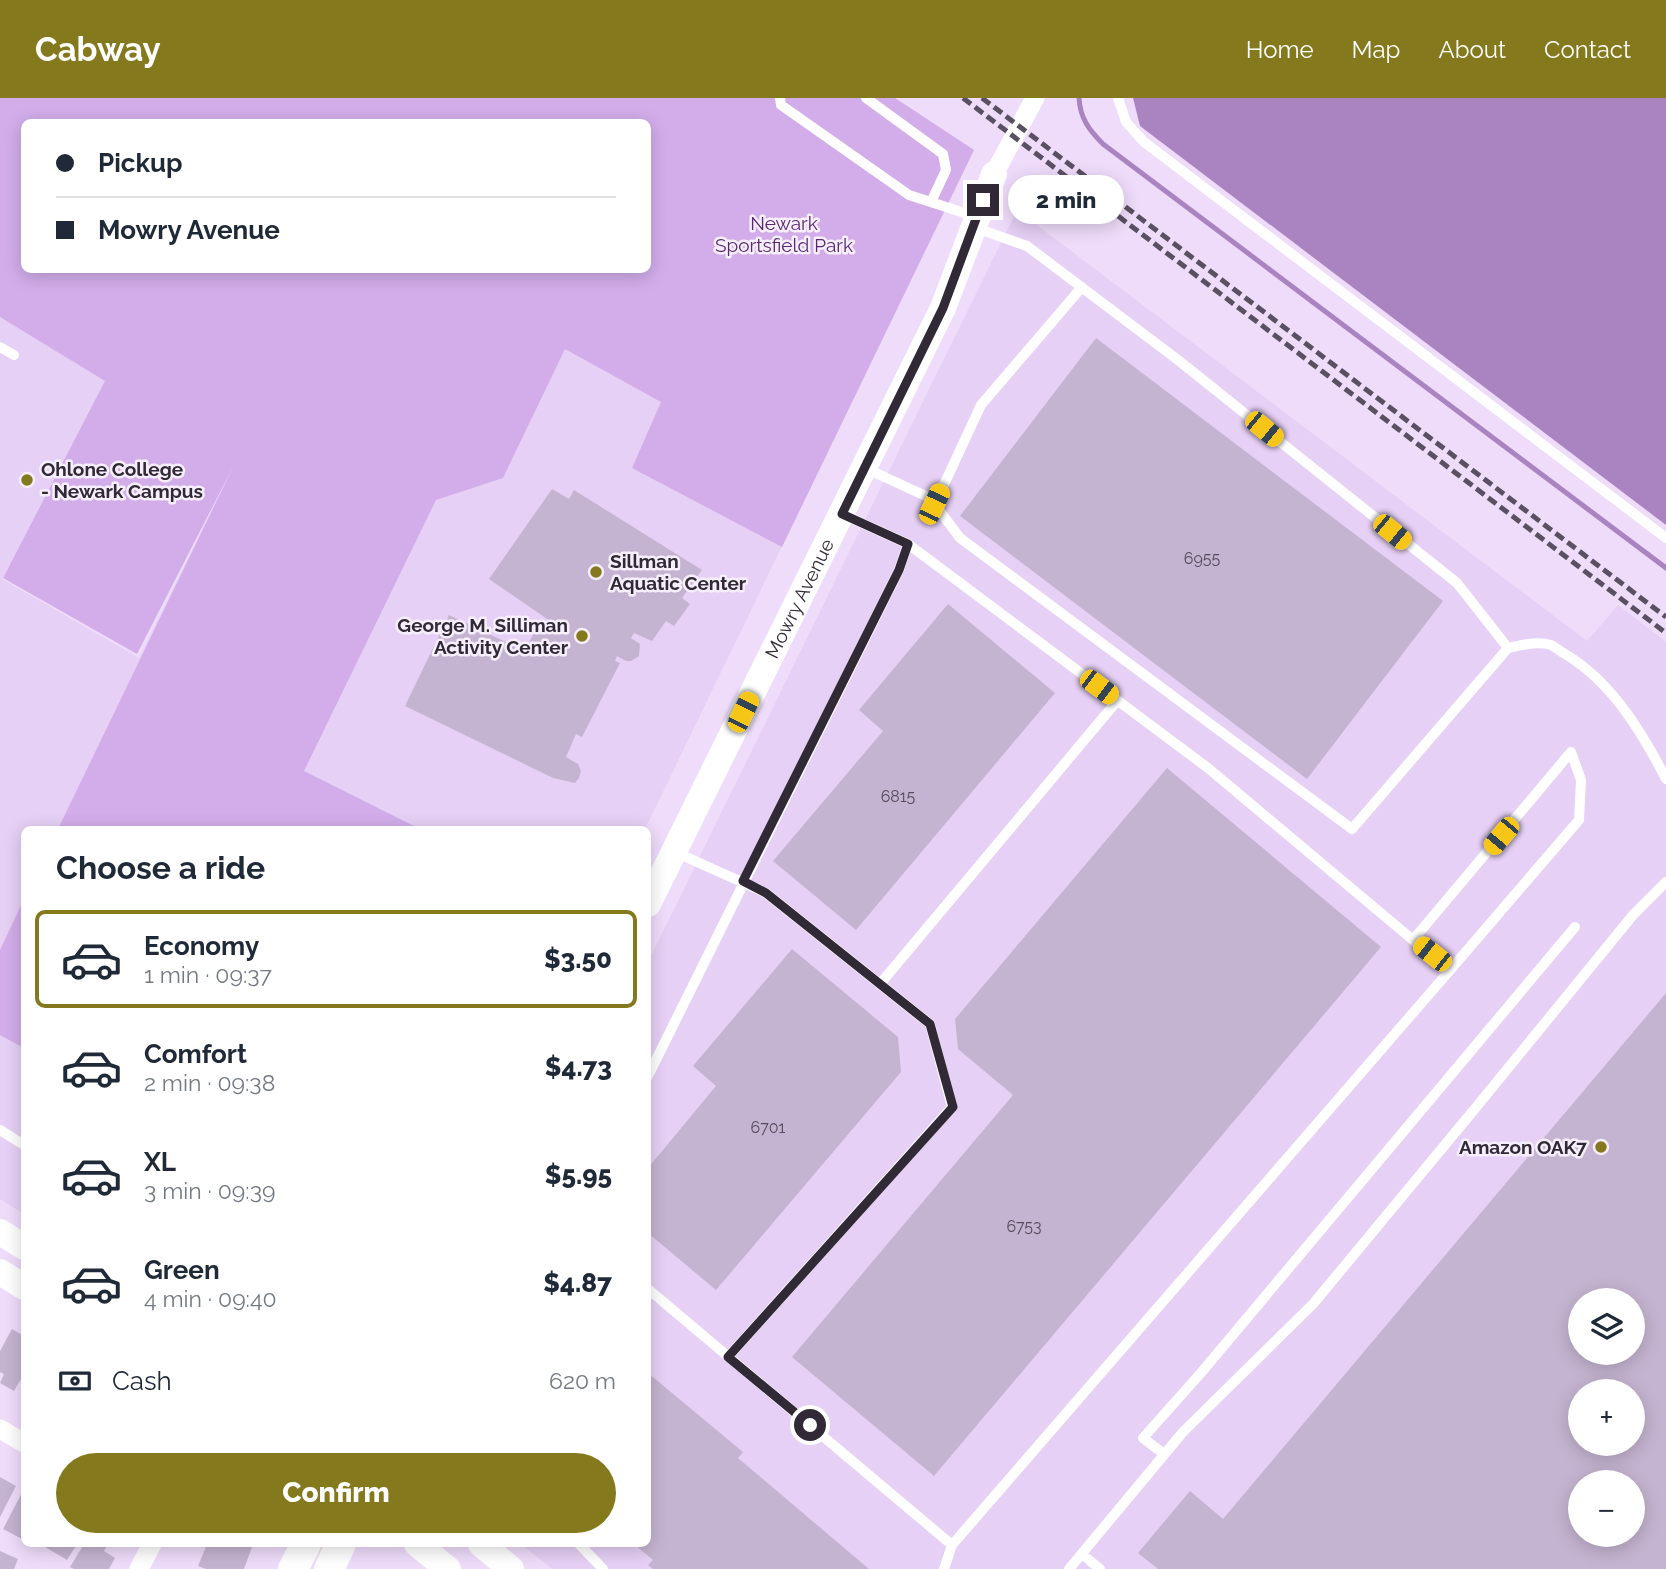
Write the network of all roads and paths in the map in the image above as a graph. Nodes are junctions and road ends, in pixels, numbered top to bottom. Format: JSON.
{"nodes":[{"id":1,"x":780,"y":98,"type":"edge"},
{"id":2,"x":866,"y":98,"type":"edge"},
{"id":3,"x":1118,"y":98,"type":"edge"},
{"id":4,"x":1031,"y":100,"type":"edge"},
{"id":5,"x":994,"y":174,"type":"joint"},
{"id":6,"x":931,"y":202,"type":"junction"},
{"id":7,"x":975,"y":222,"type":"junction"},
{"id":8,"x":1082,"y":287,"type":"junction"},
{"id":9,"x":0,"y":346,"type":"edge"},
{"id":10,"x":14,"y":355,"type":"dead end"},
{"id":11,"x":864,"y":468,"type":"junction"},
{"id":12,"x":934,"y":504,"type":"junction"},
{"id":13,"x":842,"y":514,"type":"junction"},
{"id":14,"x":1666,"y":538,"type":"edge"},
{"id":15,"x":908,"y":544,"type":"junction"},
{"id":16,"x":1508,"y":648,"type":"junction"},
{"id":17,"x":1117,"y":701,"type":"junction"},
{"id":18,"x":1666,"y":779,"type":"edge"},
{"id":19,"x":673,"y":851,"type":"junction"},
{"id":20,"x":743,"y":881,"type":"junction"},
{"id":21,"x":1666,"y":882,"type":"edge"},
{"id":22,"x":651,"y":898,"type":"edge"},
{"id":23,"x":1575,"y":927,"type":"dead end"},
{"id":24,"x":1413,"y":940,"type":"junction"},
{"id":25,"x":1451,"y":969,"type":"junction"},
{"id":26,"x":880,"y":984,"type":"junction"},
{"id":27,"x":651,"y":1070,"type":"edge"},
{"id":28,"x":0,"y":1130,"type":"edge"},
{"id":29,"x":21,"y":1143,"type":"edge"},
{"id":30,"x":0,"y":1232,"type":"edge"},
{"id":31,"x":21,"y":1245,"type":"edge"},
{"id":32,"x":0,"y":1272,"type":"edge"},
{"id":33,"x":21,"y":1284,"type":"edge"},
{"id":34,"x":651,"y":1292,"type":"edge"},
{"id":35,"x":728,"y":1357,"type":"junction"},
{"id":36,"x":0,"y":1429,"type":"edge"},
{"id":37,"x":21,"y":1441,"type":"edge"},
{"id":38,"x":1164,"y":1454,"type":"junction"},
{"id":39,"x":952,"y":1545,"type":"junction"},
{"id":40,"x":150,"y":1547,"type":"edge"},
{"id":41,"x":304,"y":1547,"type":"edge"},
{"id":42,"x":340,"y":1547,"type":"edge"},
{"id":43,"x":421,"y":1547,"type":"edge"},
{"id":44,"x":485,"y":1547,"type":"edge"},
{"id":45,"x":582,"y":1547,"type":"edge"},
{"id":46,"x":1082,"y":1554,"type":"junction"},
{"id":47,"x":139,"y":1569,"type":"edge"},
{"id":48,"x":293,"y":1569,"type":"edge"},
{"id":49,"x":329,"y":1569,"type":"edge"},
{"id":50,"x":448,"y":1569,"type":"edge"},
{"id":51,"x":511,"y":1569,"type":"edge"},
{"id":52,"x":603,"y":1569,"type":"edge"},
{"id":53,"x":944,"y":1569,"type":"edge"},
{"id":54,"x":1069,"y":1569,"type":"edge"},
{"id":55,"x":1100,"y":1569,"type":"edge"}],
"edges":[{"from":1,"to":6,"type":"lane"},
{"from":2,"to":6,"type":"lane"},
{"from":3,"to":14,"type":"lane"},
{"from":4,"to":5,"type":"street","name":"Mowry Avenue"},
{"from":5,"to":7,"type":"main road","name":"Mowry Avenue"},
{"from":6,"to":7,"type":"lane"},
{"from":7,"to":8,"type":"lane"},
{"from":7,"to":11,"type":"main road","name":"Mowry Avenue"},
{"from":8,"to":12,"type":"lane"},
{"from":8,"to":16,"type":"lane"},
{"from":9,"to":10,"type":"lane"},
{"from":11,"to":12,"type":"lane"},
{"from":11,"to":13,"type":"main road","name":"Mowry Avenue"},
{"from":12,"to":16,"type":"lane"},
{"from":13,"to":15,"type":"lane"},
{"from":13,"to":19,"type":"main road","name":"Mowry Avenue"},
{"from":15,"to":17,"type":"lane"},
{"from":15,"to":20,"type":"lane"},
{"from":16,"to":18,"type":"lane"},
{"from":17,"to":24,"type":"lane"},
{"from":17,"to":26,"type":"lane"},
{"from":19,"to":20,"type":"lane"},
{"from":19,"to":22,"type":"main road","name":"Mowry Avenue"},
{"from":20,"to":26,"type":"lane"},
{"from":20,"to":27,"type":"lane"},
{"from":21,"to":38,"type":"lane"},
{"from":23,"to":38,"type":"lane"},
{"from":24,"to":25,"type":"lane"},
{"from":24,"to":25,"type":"lane"},
{"from":25,"to":39,"type":"lane"},
{"from":26,"to":35,"type":"lane"},
{"from":28,"to":29,"type":"lane"},
{"from":30,"to":31,"type":"main road"},
{"from":32,"to":33,"type":"main road"},
{"from":34,"to":35,"type":"lane"},
{"from":35,"to":39,"type":"lane"},
{"from":36,"to":37,"type":"street"},
{"from":38,"to":46,"type":"lane"},
{"from":39,"to":53,"type":"lane"},
{"from":40,"to":47,"type":"street"},
{"from":41,"to":48,"type":"main road"},
{"from":42,"to":49,"type":"main road"},
{"from":43,"to":50,"type":"main road"},
{"from":44,"to":51,"type":"main road"},
{"from":45,"to":52,"type":"lane"},
{"from":46,"to":54,"type":"lane"},
{"from":46,"to":55,"type":"lane"}]}
